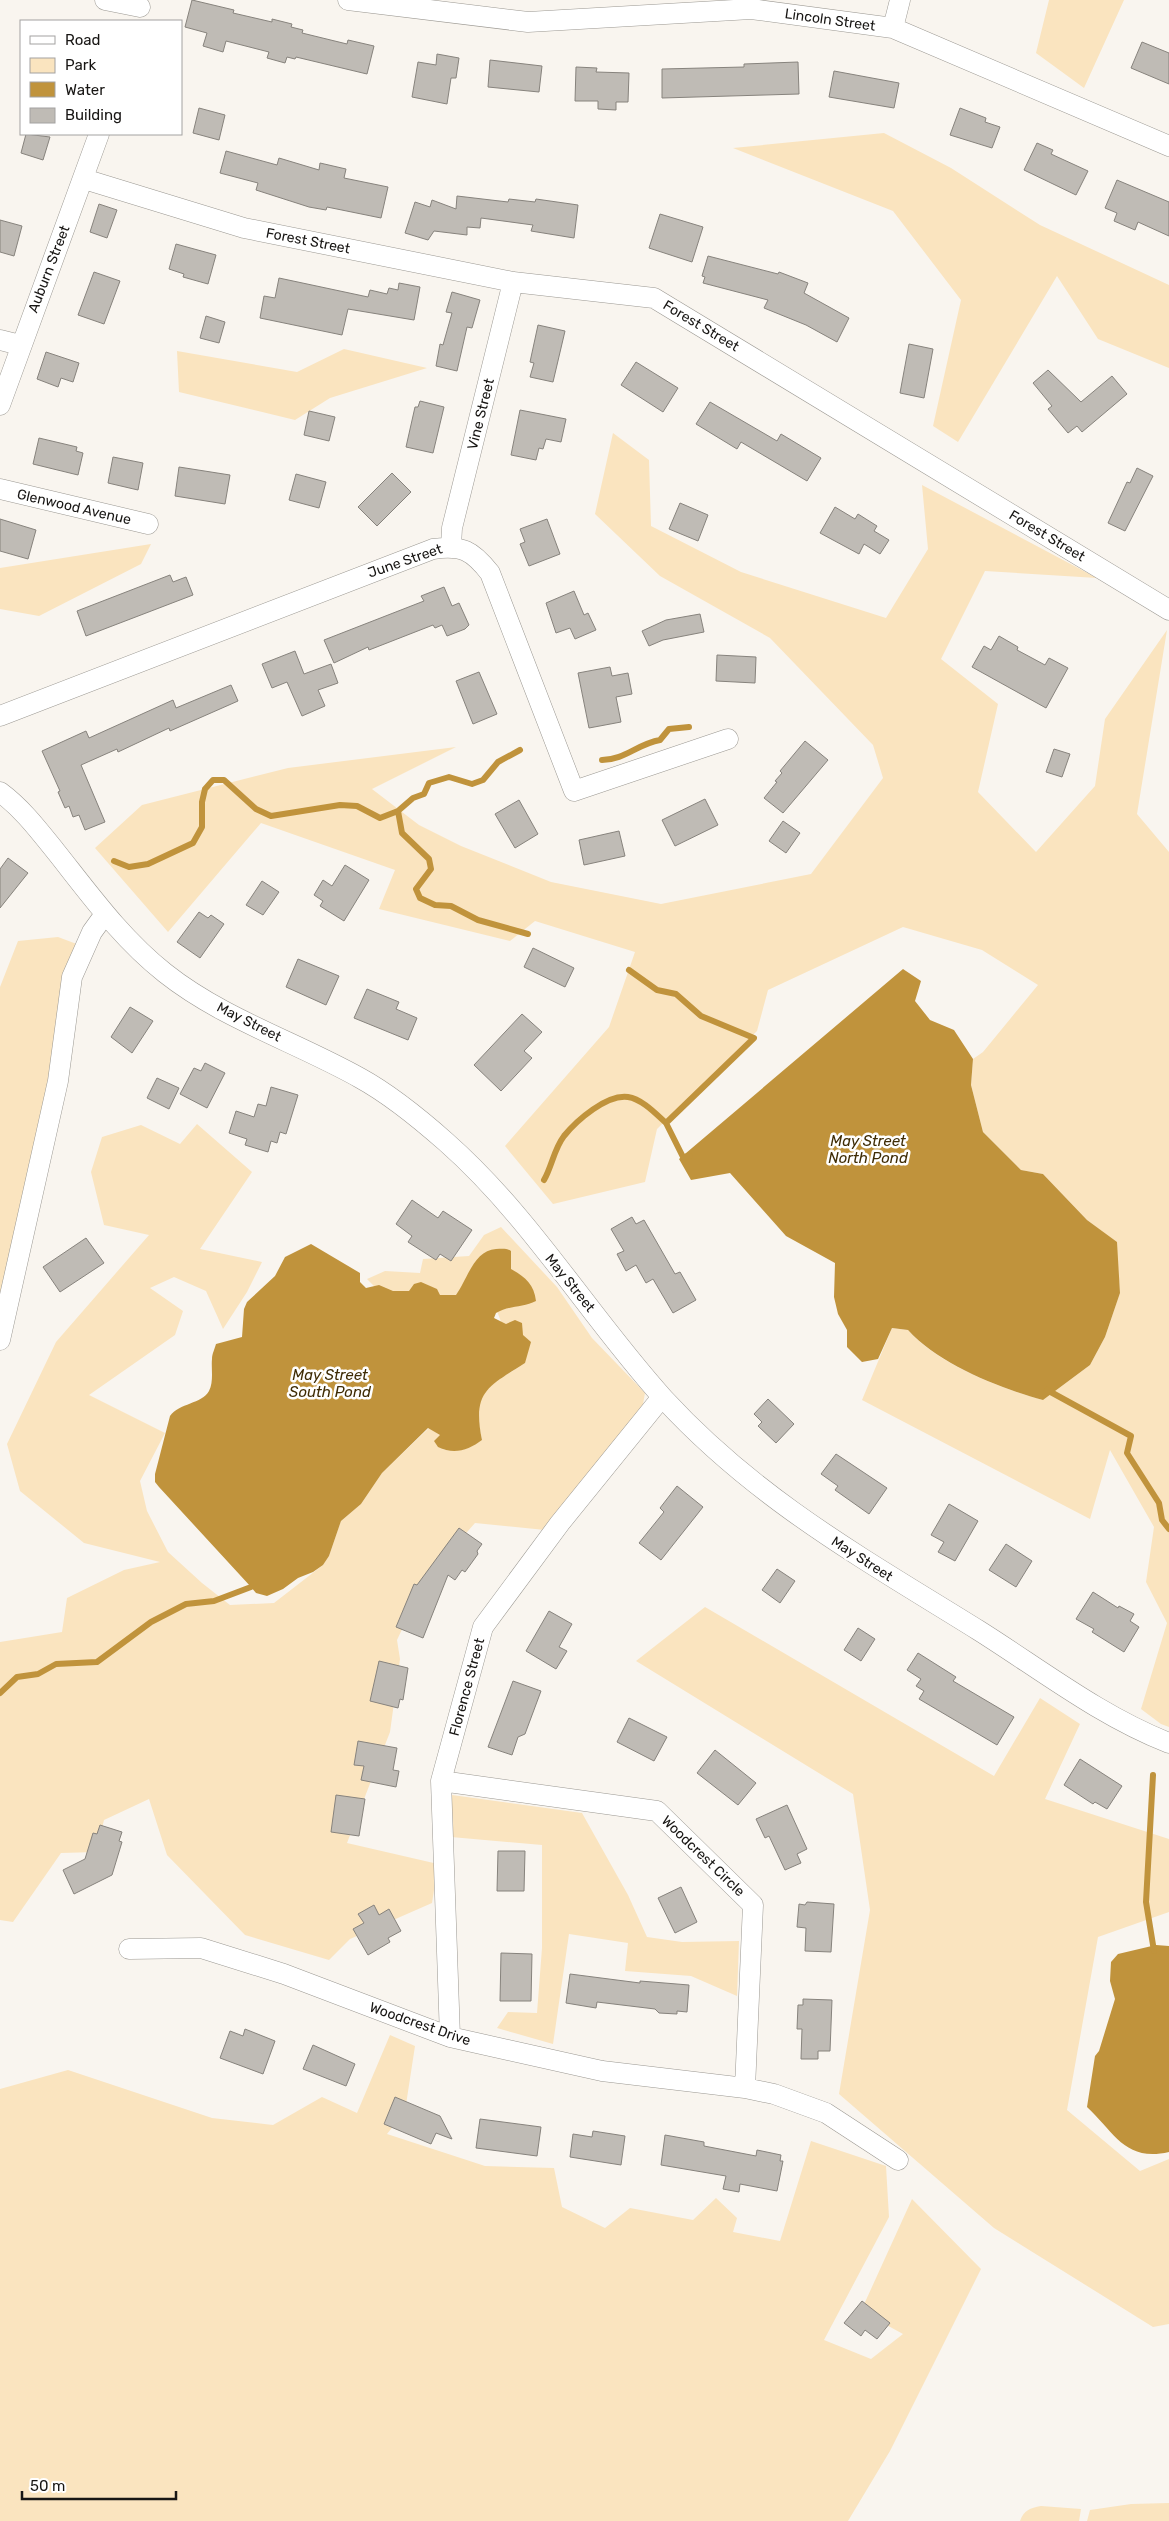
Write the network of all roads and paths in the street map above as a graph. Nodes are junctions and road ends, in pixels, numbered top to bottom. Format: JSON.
{"nodes":[{"id":1,"x":105,"y":0,"type":"edge"},
{"id":2,"x":348,"y":0,"type":"edge"},
{"id":3,"x":900,"y":0,"type":"edge"},
{"id":4,"x":139,"y":9,"type":"edge"},
{"id":5,"x":893,"y":28,"type":"junction"},
{"id":6,"x":99,"y":135,"type":"edge"},
{"id":7,"x":1169,"y":146,"type":"edge"},
{"id":8,"x":84,"y":179,"type":"junction"},
{"id":9,"x":513,"y":282,"type":"junction"},
{"id":10,"x":0,"y":340,"type":"edge"},
{"id":11,"x":20,"y":345,"type":"junction"},
{"id":12,"x":0,"y":405,"type":"edge"},
{"id":13,"x":0,"y":489,"type":"edge"},
{"id":14,"x":148,"y":524,"type":"dead end"},
{"id":15,"x":451,"y":546,"type":"junction"},
{"id":16,"x":1169,"y":610,"type":"edge"},
{"id":17,"x":0,"y":716,"type":"edge"},
{"id":18,"x":728,"y":739,"type":"dead end"},
{"id":19,"x":0,"y":792,"type":"edge"},
{"id":20,"x":105,"y":914,"type":"junction"},
{"id":21,"x":0,"y":1340,"type":"edge"},
{"id":22,"x":662,"y":1397,"type":"junction"},
{"id":23,"x":1169,"y":1743,"type":"edge"},
{"id":24,"x":441,"y":1781,"type":"junction"},
{"id":25,"x":129,"y":1949,"type":"dead end"},
{"id":26,"x":450,"y":2037,"type":"junction"},
{"id":27,"x":745,"y":2088,"type":"junction"},
{"id":28,"x":898,"y":2160,"type":"dead end"}],
"edges":[{"from":1,"to":4,"type":"street"},
{"from":2,"to":5,"type":"street","name":"Lincoln Street"},
{"from":3,"to":5,"type":"street"},
{"from":5,"to":7,"type":"street","name":"Lincoln Street"},
{"from":6,"to":8,"type":"street","name":"Auburn Street"},
{"from":8,"to":9,"type":"street","name":"Forest Street"},
{"from":8,"to":11,"type":"street","name":"Auburn Street"},
{"from":9,"to":15,"type":"street","name":"Vine Street"},
{"from":9,"to":16,"type":"street","name":"Forest Street"},
{"from":10,"to":11,"type":"street"},
{"from":11,"to":12,"type":"street","name":"Auburn Street"},
{"from":13,"to":14,"type":"street","name":"Glenwood Avenue"},
{"from":15,"to":17,"type":"street","name":"June Street"},
{"from":15,"to":18,"type":"street","name":"June Street"},
{"from":19,"to":20,"type":"street","name":"May Street"},
{"from":20,"to":21,"type":"street"},
{"from":20,"to":22,"type":"street","name":"May Street"},
{"from":22,"to":23,"type":"street","name":"May Street"},
{"from":22,"to":24,"type":"street","name":"Florence Street"},
{"from":24,"to":26,"type":"street","name":"Florence Street"},
{"from":24,"to":27,"type":"street","name":"Woodcrest Circle"},
{"from":25,"to":26,"type":"street","name":"Woodcrest Drive"},
{"from":26,"to":27,"type":"street","name":"Woodcrest Drive"},
{"from":27,"to":28,"type":"street","name":"Woodcrest Drive"}]}
